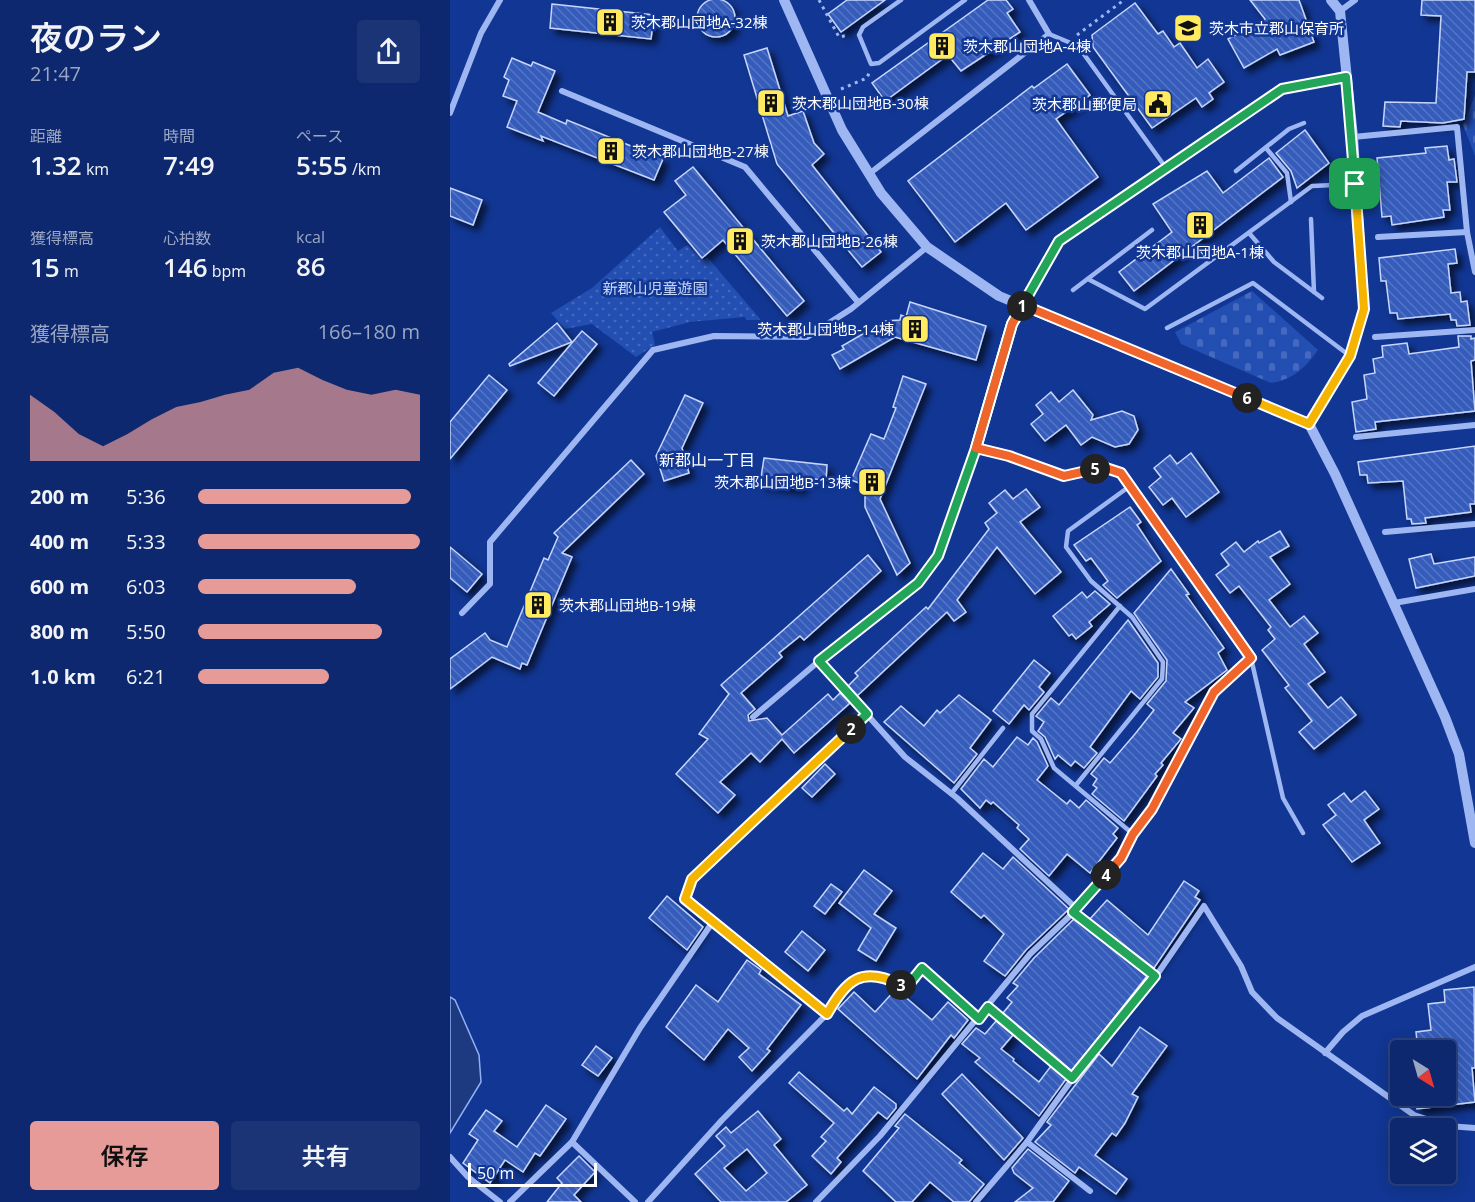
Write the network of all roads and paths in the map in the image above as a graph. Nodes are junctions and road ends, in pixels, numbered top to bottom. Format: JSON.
{"nodes":[{"id":1,"x":500,"y":0,"type":"edge"},
{"id":2,"x":784,"y":0,"type":"edge"},
{"id":3,"x":819,"y":0,"type":"edge"},
{"id":4,"x":901,"y":0,"type":"edge"},
{"id":5,"x":965,"y":0,"type":"edge"},
{"id":6,"x":1029,"y":0,"type":"edge"},
{"id":7,"x":1124,"y":0,"type":"edge"},
{"id":8,"x":1331,"y":0,"type":"edge"},
{"id":9,"x":1354,"y":0,"type":"edge"},
{"id":10,"x":1340,"y":11,"type":"junction"},
{"id":11,"x":859,"y":34,"type":"junction"},
{"id":12,"x":1049,"y":34,"type":"junction"},
{"id":13,"x":1069,"y":42,"type":"junction"},
{"id":14,"x":1346,"y":77,"type":"junction"},
{"id":15,"x":867,"y":78,"type":"dead end"},
{"id":16,"x":841,"y":89,"type":"dead end"},
{"id":17,"x":562,"y":91,"type":"dead end"},
{"id":18,"x":450,"y":113,"type":"edge"},
{"id":19,"x":1304,"y":123,"type":"dead end"},
{"id":20,"x":1353,"y":137,"type":"junction"},
{"id":21,"x":1266,"y":148,"type":"junction"},
{"id":22,"x":1166,"y":168,"type":"junction"},
{"id":23,"x":1236,"y":171,"type":"dead end"},
{"id":24,"x":869,"y":174,"type":"junction"},
{"id":25,"x":1355,"y":184,"type":"junction"},
{"id":26,"x":1291,"y":202,"type":"junction"},
{"id":27,"x":1311,"y":219,"type":"dead end"},
{"id":28,"x":1152,"y":230,"type":"dead end"},
{"id":29,"x":1467,"y":232,"type":"junction"},
{"id":30,"x":1249,"y":233,"type":"junction"},
{"id":31,"x":1378,"y":237,"type":"dead end"},
{"id":32,"x":927,"y":247,"type":"junction"},
{"id":33,"x":1475,"y":272,"type":"edge"},
{"id":34,"x":1088,"y":279,"type":"junction"},
{"id":35,"x":1073,"y":290,"type":"dead end"},
{"id":36,"x":1314,"y":292,"type":"junction"},
{"id":37,"x":1322,"y":298,"type":"dead end"},
{"id":38,"x":858,"y":302,"type":"junction"},
{"id":39,"x":1023,"y":305,"type":"junction"},
{"id":40,"x":1167,"y":328,"type":"dead end"},
{"id":41,"x":1475,"y":330,"type":"edge"},
{"id":42,"x":1375,"y":337,"type":"dead end"},
{"id":43,"x":1350,"y":356,"type":"junction"},
{"id":44,"x":1309,"y":424,"type":"junction"},
{"id":45,"x":1475,"y":425,"type":"edge"},
{"id":46,"x":1356,"y":437,"type":"dead end"},
{"id":47,"x":976,"y":448,"type":"junction"},
{"id":48,"x":1130,"y":486,"type":"junction"},
{"id":49,"x":1475,"y":524,"type":"edge"},
{"id":50,"x":1385,"y":532,"type":"dead end"},
{"id":51,"x":1475,"y":589,"type":"edge"},
{"id":52,"x":1394,"y":603,"type":"junction"},
{"id":53,"x":1120,"y":606,"type":"junction"},
{"id":54,"x":462,"y":613,"type":"dead end"},
{"id":55,"x":1251,"y":658,"type":"junction"},
{"id":56,"x":819,"y":661,"type":"junction"},
{"id":57,"x":867,"y":714,"type":"junction"},
{"id":58,"x":753,"y":717,"type":"dead end"},
{"id":59,"x":1003,"y":728,"type":"dead end"},
{"id":60,"x":1076,"y":785,"type":"junction"},
{"id":61,"x":951,"y":795,"type":"junction"},
{"id":62,"x":1303,"y":833,"type":"dead end"},
{"id":63,"x":1133,"y":834,"type":"junction"},
{"id":64,"x":1475,"y":843,"type":"edge"},
{"id":65,"x":1075,"y":911,"type":"junction"},
{"id":66,"x":712,"y":923,"type":"junction"},
{"id":67,"x":1475,"y":967,"type":"edge"},
{"id":68,"x":1155,"y":976,"type":"junction"},
{"id":69,"x":988,"y":1007,"type":"junction"},
{"id":70,"x":827,"y":1014,"type":"junction"},
{"id":71,"x":979,"y":1019,"type":"junction"},
{"id":72,"x":1325,"y":1053,"type":"junction"},
{"id":73,"x":1072,"y":1078,"type":"junction"},
{"id":74,"x":1475,"y":1128,"type":"edge"},
{"id":75,"x":572,"y":1142,"type":"junction"},
{"id":76,"x":1027,"y":1142,"type":"junction"},
{"id":77,"x":450,"y":1157,"type":"edge"},
{"id":78,"x":1090,"y":1191,"type":"dead end"},
{"id":79,"x":653,"y":1200,"type":"edge"},
{"id":80,"x":500,"y":1202,"type":"edge"},
{"id":81,"x":510,"y":1202,"type":"edge"},
{"id":82,"x":635,"y":1202,"type":"edge"},
{"id":83,"x":816,"y":1202,"type":"edge"},
{"id":84,"x":976,"y":1202,"type":"edge"}],
"edges":[{"from":1,"to":18,"type":"street"},
{"from":2,"to":24,"type":"street"},
{"from":3,"to":11,"type":"path"},
{"from":4,"to":11,"type":"lane"},
{"from":5,"to":11,"type":"lane"},
{"from":6,"to":12,"type":"street"},
{"from":7,"to":13,"type":"path"},
{"from":8,"to":10,"type":"street"},
{"from":9,"to":10,"type":"street"},
{"from":10,"to":14,"type":"street"},
{"from":12,"to":13,"type":"lane"},
{"from":12,"to":24,"type":"street"},
{"from":13,"to":22,"type":"lane"},
{"from":14,"to":20,"type":"street"},
{"from":14,"to":22,"type":"street"},
{"from":15,"to":16,"type":"path"},
{"from":17,"to":38,"type":"street"},
{"from":19,"to":21,"type":"lane"},
{"from":20,"to":25,"type":"street"},
{"from":20,"to":29,"type":"street"},
{"from":21,"to":23,"type":"lane"},
{"from":21,"to":26,"type":"lane"},
{"from":22,"to":39,"type":"street"},
{"from":24,"to":32,"type":"street"},
{"from":25,"to":26,"type":"lane"},
{"from":25,"to":43,"type":"street"},
{"from":26,"to":30,"type":"lane"},
{"from":27,"to":36,"type":"lane"},
{"from":28,"to":34,"type":"lane"},
{"from":29,"to":31,"type":"street"},
{"from":29,"to":33,"type":"street"},
{"from":30,"to":34,"type":"lane"},
{"from":30,"to":36,"type":"lane"},
{"from":32,"to":38,"type":"street"},
{"from":32,"to":39,"type":"street"},
{"from":34,"to":35,"type":"lane"},
{"from":36,"to":37,"type":"lane"},
{"from":38,"to":54,"type":"street"},
{"from":39,"to":44,"type":"street"},
{"from":39,"to":47,"type":"street"},
{"from":40,"to":43,"type":"lane"},
{"from":41,"to":42,"type":"street"},
{"from":43,"to":44,"type":"street"},
{"from":44,"to":52,"type":"street"},
{"from":45,"to":46,"type":"street"},
{"from":47,"to":48,"type":"street"},
{"from":47,"to":56,"type":"street"},
{"from":48,"to":53,"type":"lane"},
{"from":48,"to":55,"type":"street"},
{"from":49,"to":50,"type":"street"},
{"from":51,"to":52,"type":"street"},
{"from":52,"to":64,"type":"street"},
{"from":53,"to":60,"type":"lane"},
{"from":53,"to":60,"type":"lane"},
{"from":55,"to":62,"type":"lane"},
{"from":55,"to":63,"type":"street"},
{"from":56,"to":57,"type":"street"},
{"from":56,"to":58,"type":"street"},
{"from":57,"to":61,"type":"street"},
{"from":57,"to":66,"type":"street"},
{"from":59,"to":61,"type":"lane"},
{"from":60,"to":63,"type":"lane"},
{"from":61,"to":65,"type":"street"},
{"from":63,"to":65,"type":"street"},
{"from":65,"to":68,"type":"street"},
{"from":65,"to":69,"type":"street"},
{"from":66,"to":70,"type":"street"},
{"from":66,"to":75,"type":"street"},
{"from":67,"to":72,"type":"street"},
{"from":68,"to":72,"type":"street"},
{"from":68,"to":73,"type":"street"},
{"from":69,"to":71,"type":"street"},
{"from":69,"to":73,"type":"street"},
{"from":70,"to":71,"type":"street"},
{"from":70,"to":79,"type":"street"},
{"from":71,"to":83,"type":"street"},
{"from":72,"to":74,"type":"street"},
{"from":73,"to":76,"type":"street"},
{"from":75,"to":81,"type":"street"},
{"from":75,"to":82,"type":"street"},
{"from":76,"to":78,"type":"street"},
{"from":76,"to":84,"type":"street"},
{"from":77,"to":80,"type":"street"}]}
